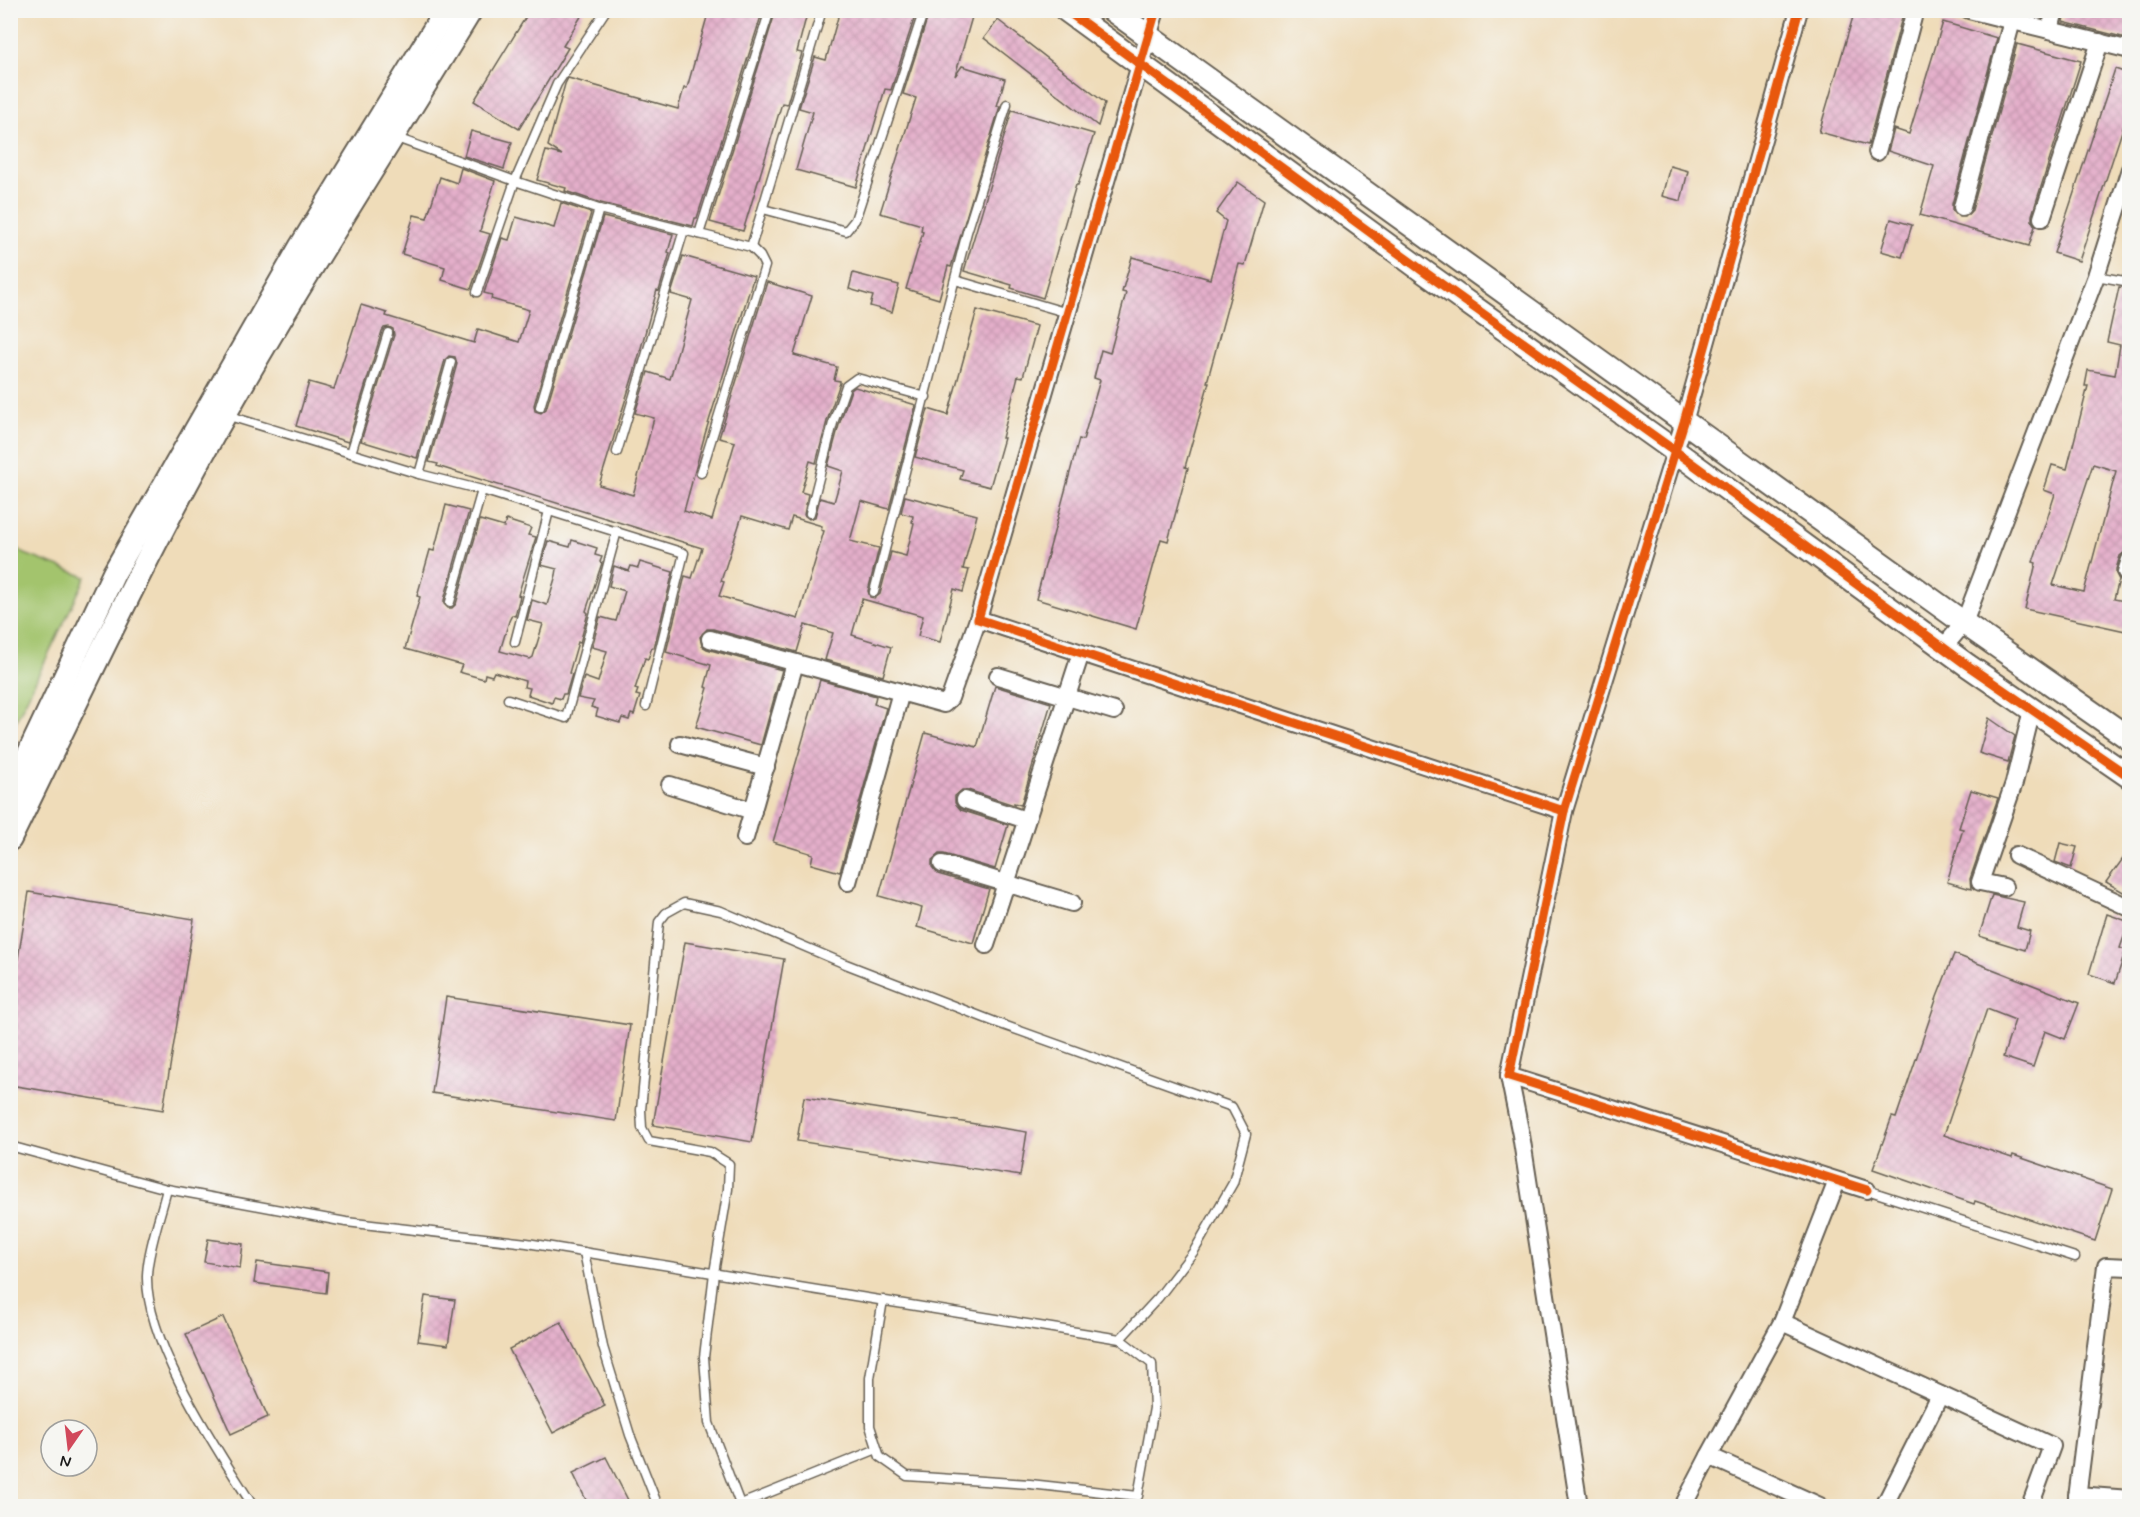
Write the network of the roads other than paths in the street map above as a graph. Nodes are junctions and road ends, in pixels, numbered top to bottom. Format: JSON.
{"nodes":[{"id":1,"x":446,"y":10,"type":"edge"},
{"id":2,"x":471,"y":10,"type":"edge"},
{"id":3,"x":606,"y":10,"type":"edge"},
{"id":4,"x":770,"y":10,"type":"edge"},
{"id":5,"x":822,"y":10,"type":"edge"},
{"id":6,"x":924,"y":10,"type":"edge"},
{"id":7,"x":1066,"y":10,"type":"edge"},
{"id":8,"x":1112,"y":10,"type":"edge"},
{"id":9,"x":1156,"y":10,"type":"edge"},
{"id":10,"x":1799,"y":10,"type":"edge"},
{"id":11,"x":1915,"y":10,"type":"edge"},
{"id":12,"x":1970,"y":10,"type":"edge"},
{"id":13,"x":2055,"y":10,"type":"edge"},
{"id":14,"x":2012,"y":21,"type":"junction"},
{"id":15,"x":2050,"y":30,"type":"junction"},
{"id":16,"x":1149,"y":38,"type":"junction"},
{"id":17,"x":2100,"y":42,"type":"junction"},
{"id":18,"x":2130,"y":50,"type":"edge"},
{"id":19,"x":1141,"y":66,"type":"junction"},
{"id":20,"x":1006,"y":104,"type":"dead end"},
{"id":21,"x":394,"y":136,"type":"junction"},
{"id":22,"x":1878,"y":152,"type":"dead end"},
{"id":23,"x":2130,"y":169,"type":"edge"},
{"id":24,"x":514,"y":182,"type":"junction"},
{"id":25,"x":1962,"y":207,"type":"dead end"},
{"id":26,"x":599,"y":209,"type":"junction"},
{"id":27,"x":763,"y":209,"type":"junction"},
{"id":28,"x":2042,"y":218,"type":"dead end"},
{"id":29,"x":684,"y":231,"type":"junction"},
{"id":30,"x":699,"y":234,"type":"junction"},
{"id":31,"x":752,"y":247,"type":"junction"},
{"id":32,"x":2096,"y":276,"type":"junction"},
{"id":33,"x":955,"y":280,"type":"junction"},
{"id":34,"x":2130,"y":282,"type":"edge"},
{"id":35,"x":477,"y":292,"type":"dead end"},
{"id":36,"x":284,"y":294,"type":"junction"},
{"id":37,"x":1068,"y":313,"type":"junction"},
{"id":38,"x":388,"y":333,"type":"dead end"},
{"id":39,"x":451,"y":362,"type":"dead end"},
{"id":40,"x":926,"y":397,"type":"junction"},
{"id":41,"x":540,"y":407,"type":"dead end"},
{"id":42,"x":226,"y":415,"type":"junction"},
{"id":43,"x":1684,"y":422,"type":"junction"},
{"id":44,"x":1675,"y":451,"type":"junction"},
{"id":45,"x":617,"y":452,"type":"dead end"},
{"id":46,"x":351,"y":453,"type":"junction"},
{"id":47,"x":701,"y":473,"type":"dead end"},
{"id":48,"x":419,"y":474,"type":"junction"},
{"id":49,"x":482,"y":490,"type":"junction"},
{"id":50,"x":549,"y":511,"type":"junction"},
{"id":51,"x":810,"y":513,"type":"dead end"},
{"id":52,"x":617,"y":531,"type":"junction"},
{"id":53,"x":2130,"y":560,"type":"edge"},
{"id":54,"x":2130,"y":572,"type":"edge"},
{"id":55,"x":874,"y":592,"type":"dead end"},
{"id":56,"x":450,"y":602,"type":"dead end"},
{"id":57,"x":978,"y":619,"type":"junction"},
{"id":58,"x":1964,"y":623,"type":"junction"},
{"id":59,"x":710,"y":639,"type":"dead end"},
{"id":60,"x":515,"y":642,"type":"dead end"},
{"id":61,"x":1943,"y":648,"type":"junction"},
{"id":62,"x":1081,"y":653,"type":"junction"},
{"id":63,"x":795,"y":663,"type":"junction"},
{"id":64,"x":998,"y":676,"type":"dead end"},
{"id":65,"x":901,"y":692,"type":"junction"},
{"id":66,"x":1067,"y":696,"type":"junction"},
{"id":67,"x":508,"y":699,"type":"dead end"},
{"id":68,"x":646,"y":706,"type":"dead end"},
{"id":69,"x":2032,"y":710,"type":"junction"},
{"id":70,"x":1114,"y":711,"type":"dead end"},
{"id":71,"x":2130,"y":739,"type":"edge"},
{"id":72,"x":680,"y":744,"type":"dead end"},
{"id":73,"x":766,"y":767,"type":"junction"},
{"id":74,"x":2130,"y":777,"type":"edge"},
{"id":75,"x":670,"y":785,"type":"dead end"},
{"id":76,"x":10,"y":793,"type":"edge"},
{"id":77,"x":964,"y":800,"type":"dead end"},
{"id":78,"x":753,"y":811,"type":"junction"},
{"id":79,"x":1564,"y":811,"type":"junction"},
{"id":80,"x":1026,"y":820,"type":"junction"},
{"id":81,"x":745,"y":838,"type":"dead end"},
{"id":82,"x":10,"y":839,"type":"edge"},
{"id":83,"x":2016,"y":855,"type":"dead end"},
{"id":84,"x":942,"y":864,"type":"dead end"},
{"id":85,"x":848,"y":882,"type":"dead end"},
{"id":86,"x":1006,"y":883,"type":"junction"},
{"id":87,"x":2004,"y":887,"type":"dead end"},
{"id":88,"x":1072,"y":903,"type":"dead end"},
{"id":89,"x":2130,"y":908,"type":"edge"},
{"id":90,"x":986,"y":945,"type":"dead end"},
{"id":91,"x":1509,"y":1076,"type":"junction"},
{"id":92,"x":10,"y":1146,"type":"edge"},
{"id":93,"x":1837,"y":1181,"type":"junction"},
{"id":94,"x":168,"y":1190,"type":"junction"},
{"id":95,"x":1867,"y":1190,"type":"joint"},
{"id":96,"x":584,"y":1252,"type":"junction"},
{"id":97,"x":2075,"y":1257,"type":"dead end"},
{"id":98,"x":2130,"y":1267,"type":"edge"},
{"id":99,"x":714,"y":1273,"type":"junction"},
{"id":100,"x":883,"y":1300,"type":"junction"},
{"id":101,"x":1782,"y":1322,"type":"junction"},
{"id":102,"x":1120,"y":1339,"type":"junction"},
{"id":103,"x":1940,"y":1395,"type":"junction"},
{"id":104,"x":878,"y":1449,"type":"junction"},
{"id":105,"x":1709,"y":1456,"type":"junction"},
{"id":106,"x":2130,"y":1499,"type":"edge"},
{"id":107,"x":2077,"y":1501,"type":"edge"},
{"id":108,"x":738,"y":1505,"type":"edge"},
{"id":109,"x":254,"y":1506,"type":"edge"},
{"id":110,"x":658,"y":1506,"type":"edge"},
{"id":111,"x":1579,"y":1506,"type":"edge"},
{"id":112,"x":1683,"y":1506,"type":"edge"},
{"id":113,"x":1820,"y":1506,"type":"edge"},
{"id":114,"x":1884,"y":1506,"type":"edge"},
{"id":115,"x":2030,"y":1506,"type":"edge"}],
"edges":[{"from":1,"to":36,"type":"street"},
{"from":2,"to":21,"type":"street"},
{"from":3,"to":24,"type":"lane"},
{"from":4,"to":30,"type":"lane"},
{"from":5,"to":27,"type":"lane"},
{"from":6,"to":27,"type":"lane"},
{"from":7,"to":19,"type":"street"},
{"from":8,"to":16,"type":"street"},
{"from":9,"to":16,"type":"street"},
{"from":10,"to":43,"type":"street"},
{"from":11,"to":22,"type":"street"},
{"from":12,"to":14,"type":"street"},
{"from":13,"to":15,"type":"street"},
{"from":14,"to":15,"type":"street"},
{"from":14,"to":25,"type":"street"},
{"from":15,"to":17,"type":"street"},
{"from":16,"to":19,"type":"street"},
{"from":16,"to":43,"type":"street"},
{"from":17,"to":18,"type":"street"},
{"from":17,"to":28,"type":"street"},
{"from":19,"to":37,"type":"street"},
{"from":19,"to":44,"type":"street"},
{"from":20,"to":33,"type":"lane"},
{"from":21,"to":24,"type":"lane"},
{"from":21,"to":36,"type":"street"},
{"from":23,"to":32,"type":"street"},
{"from":24,"to":26,"type":"lane"},
{"from":24,"to":35,"type":"lane"},
{"from":26,"to":29,"type":"lane"},
{"from":26,"to":41,"type":"lane"},
{"from":27,"to":31,"type":"lane"},
{"from":29,"to":30,"type":"lane"},
{"from":29,"to":45,"type":"lane"},
{"from":30,"to":31,"type":"lane"},
{"from":31,"to":47,"type":"lane"},
{"from":32,"to":34,"type":"lane"},
{"from":32,"to":58,"type":"street"},
{"from":33,"to":37,"type":"lane"},
{"from":33,"to":40,"type":"lane"},
{"from":36,"to":42,"type":"street"},
{"from":36,"to":76,"type":"street"},
{"from":37,"to":57,"type":"street"},
{"from":38,"to":46,"type":"lane"},
{"from":39,"to":48,"type":"lane"},
{"from":40,"to":51,"type":"lane"},
{"from":40,"to":55,"type":"lane"},
{"from":42,"to":46,"type":"lane"},
{"from":42,"to":82,"type":"street"},
{"from":43,"to":44,"type":"street"},
{"from":43,"to":58,"type":"street"},
{"from":44,"to":61,"type":"street"},
{"from":44,"to":79,"type":"street"},
{"from":46,"to":48,"type":"lane"},
{"from":48,"to":49,"type":"lane"},
{"from":49,"to":50,"type":"lane"},
{"from":49,"to":56,"type":"lane"},
{"from":50,"to":52,"type":"lane"},
{"from":50,"to":60,"type":"lane"},
{"from":52,"to":67,"type":"lane"},
{"from":52,"to":68,"type":"lane"},
{"from":53,"to":54,"type":"street"},
{"from":57,"to":62,"type":"street"},
{"from":57,"to":65,"type":"street"},
{"from":58,"to":61,"type":"street"},
{"from":58,"to":71,"type":"street"},
{"from":59,"to":63,"type":"street"},
{"from":61,"to":69,"type":"street"},
{"from":62,"to":66,"type":"street"},
{"from":62,"to":79,"type":"street"},
{"from":63,"to":65,"type":"street"},
{"from":63,"to":73,"type":"street"},
{"from":64,"to":66,"type":"street"},
{"from":65,"to":85,"type":"street"},
{"from":66,"to":70,"type":"street"},
{"from":66,"to":80,"type":"street"},
{"from":69,"to":74,"type":"street"},
{"from":69,"to":87,"type":"street"},
{"from":72,"to":73,"type":"street"},
{"from":73,"to":78,"type":"street"},
{"from":75,"to":78,"type":"street"},
{"from":77,"to":80,"type":"street"},
{"from":78,"to":81,"type":"street"},
{"from":79,"to":91,"type":"street"},
{"from":80,"to":86,"type":"street"},
{"from":83,"to":89,"type":"street"},
{"from":84,"to":86,"type":"street"},
{"from":86,"to":88,"type":"street"},
{"from":86,"to":90,"type":"street"},
{"from":91,"to":93,"type":"street"},
{"from":91,"to":111,"type":"street"},
{"from":92,"to":94,"type":"lane"},
{"from":93,"to":95,"type":"street"},
{"from":93,"to":101,"type":"street"},
{"from":94,"to":96,"type":"lane"},
{"from":94,"to":109,"type":"lane"},
{"from":95,"to":97,"type":"lane"},
{"from":96,"to":99,"type":"lane"},
{"from":96,"to":110,"type":"lane"},
{"from":98,"to":107,"type":"street"},
{"from":99,"to":100,"type":"lane"},
{"from":99,"to":102,"type":"lane"},
{"from":99,"to":108,"type":"lane"},
{"from":100,"to":102,"type":"lane"},
{"from":100,"to":104,"type":"lane"},
{"from":101,"to":103,"type":"street"},
{"from":101,"to":105,"type":"street"},
{"from":102,"to":104,"type":"lane"},
{"from":103,"to":114,"type":"street"},
{"from":103,"to":115,"type":"street"},
{"from":104,"to":108,"type":"lane"},
{"from":105,"to":112,"type":"street"},
{"from":105,"to":113,"type":"street"},
{"from":106,"to":107,"type":"street"}]}
